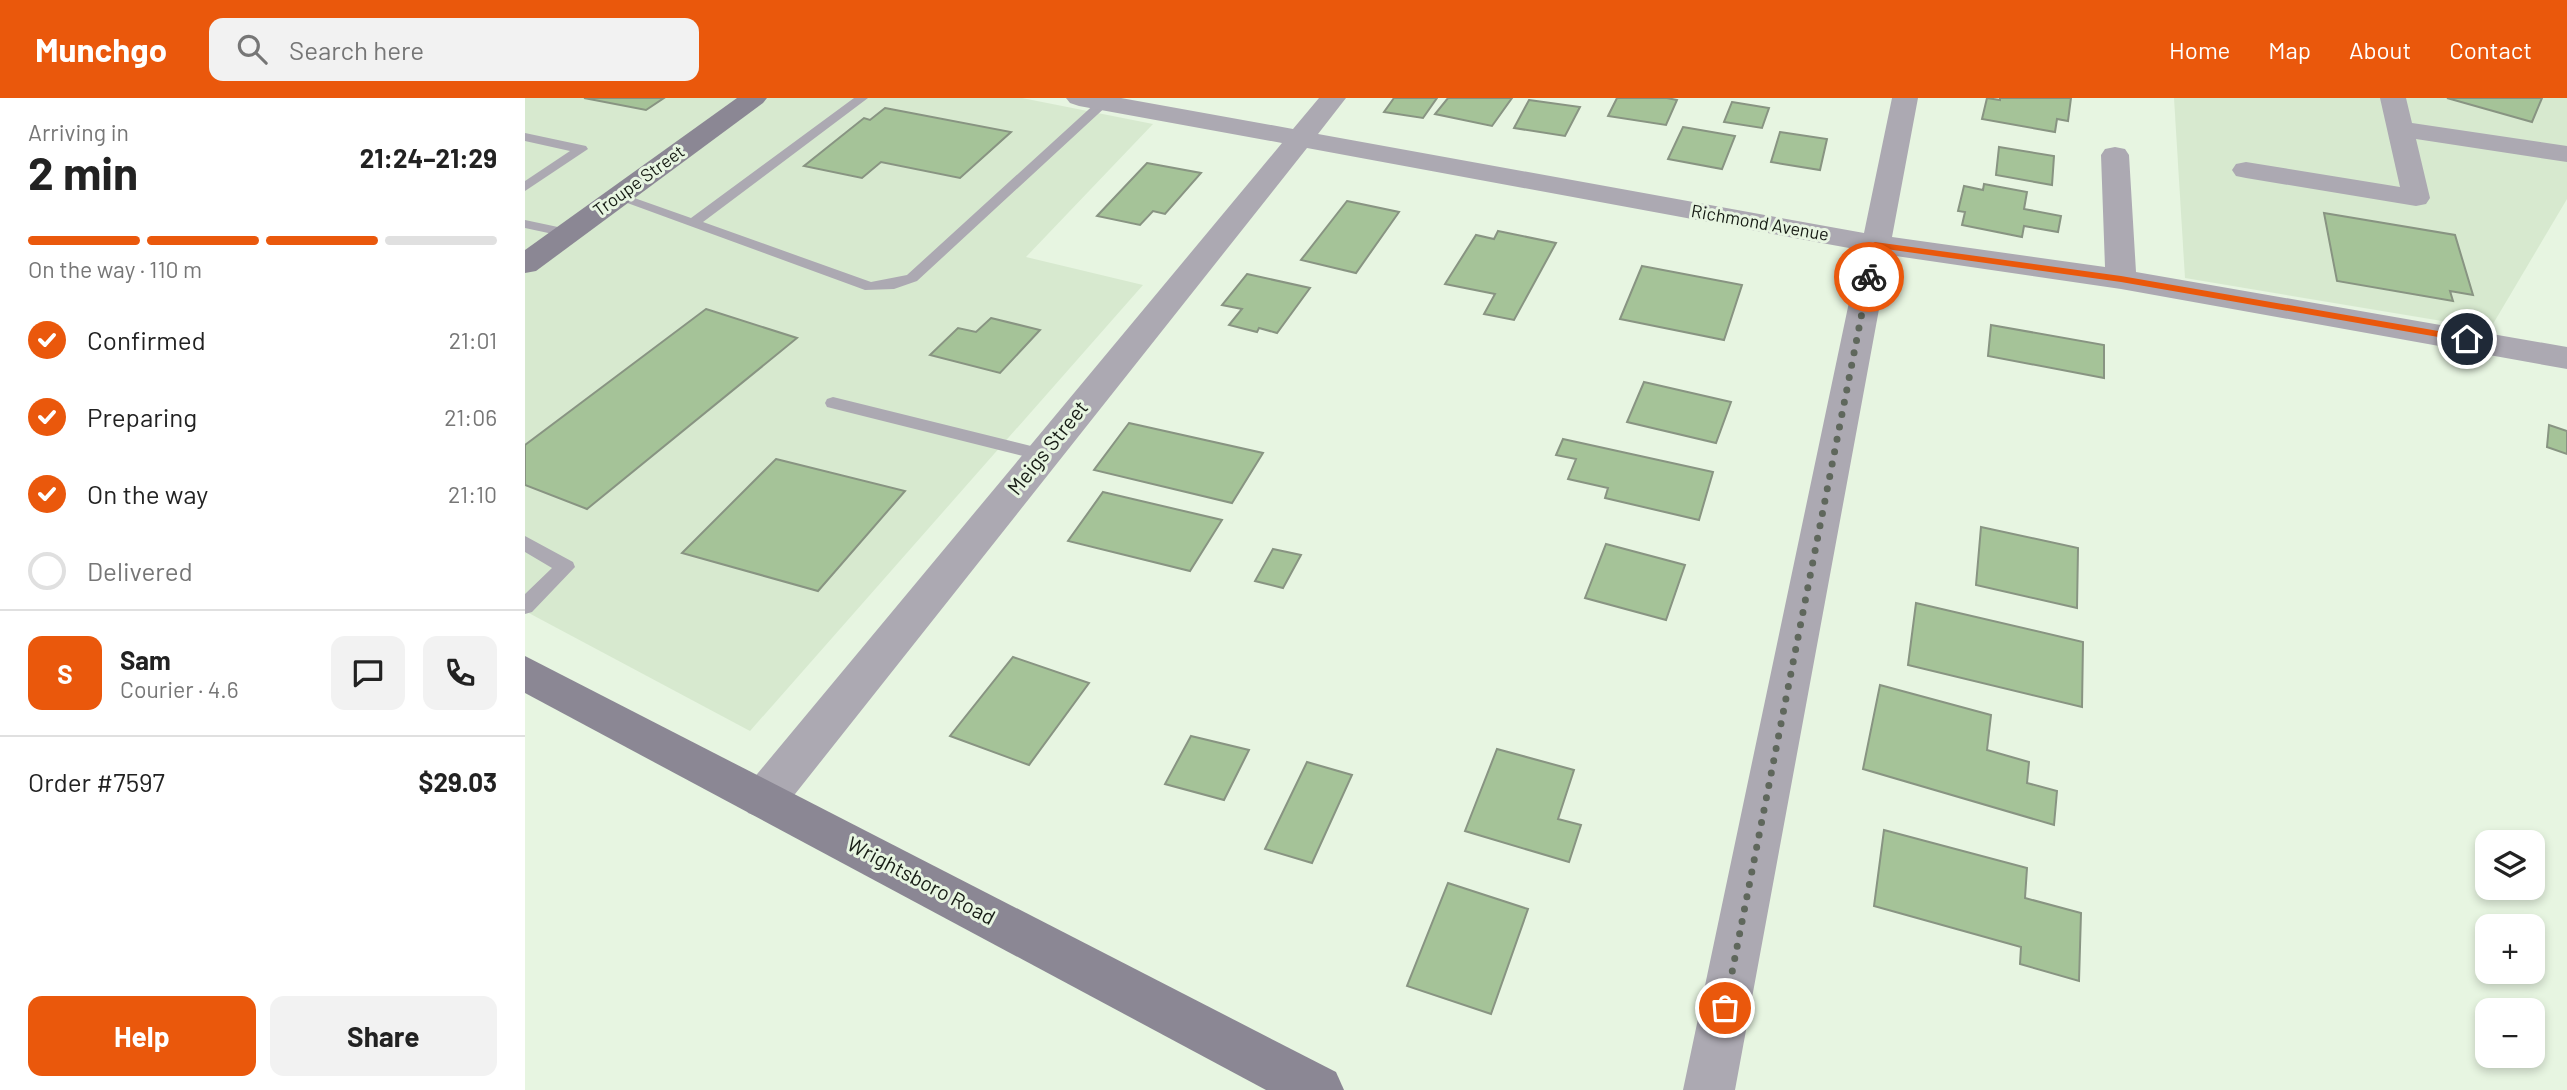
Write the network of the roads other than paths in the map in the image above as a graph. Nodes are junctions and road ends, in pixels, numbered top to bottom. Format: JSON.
{"nodes":[{"id":1,"x":754,"y":98,"type":"edge"},
{"id":2,"x":862,"y":98,"type":"edge"},
{"id":3,"x":1333,"y":98,"type":"edge"},
{"id":4,"x":1905,"y":98,"type":"edge"},
{"id":5,"x":2393,"y":98,"type":"edge"},
{"id":6,"x":1091,"y":100,"type":"edge"},
{"id":7,"x":2400,"y":130,"type":"junction"},
{"id":8,"x":525,"y":137,"type":"edge"},
{"id":9,"x":1299,"y":139,"type":"junction"},
{"id":10,"x":2567,"y":154,"type":"edge"},
{"id":11,"x":2115,"y":155,"type":"dead end"},
{"id":12,"x":2246,"y":170,"type":"dead end"},
{"id":13,"x":525,"y":187,"type":"edge"},
{"id":14,"x":618,"y":197,"type":"junction"},
{"id":15,"x":525,"y":224,"type":"edge"},
{"id":16,"x":692,"y":224,"type":"junction"},
{"id":17,"x":567,"y":233,"type":"junction"},
{"id":18,"x":1875,"y":244,"type":"junction"},
{"id":19,"x":525,"y":264,"type":"edge"},
{"id":20,"x":2121,"y":279,"type":"junction"},
{"id":21,"x":2567,"y":358,"type":"edge"},
{"id":22,"x":833,"y":403,"type":"dead end"},
{"id":23,"x":1043,"y":455,"type":"junction"},
{"id":24,"x":525,"y":544,"type":"edge"},
{"id":25,"x":525,"y":606,"type":"edge"},
{"id":26,"x":525,"y":673,"type":"edge"},
{"id":27,"x":764,"y":799,"type":"junction"},
{"id":28,"x":1318,"y":1090,"type":"edge"},
{"id":29,"x":1709,"y":1090,"type":"edge"}],
"edges":[{"from":1,"to":14,"type":"main road","name":"Troupe Street"},
{"from":2,"to":16,"type":"lane"},
{"from":3,"to":9,"type":"street","name":"Meigs Street"},
{"from":4,"to":18,"type":"street"},
{"from":5,"to":7,"type":"street"},
{"from":6,"to":9,"type":"street","name":"Richmond Avenue"},
{"from":6,"to":16,"type":"lane"},
{"from":7,"to":10,"type":"street"},
{"from":7,"to":12,"type":"street"},
{"from":8,"to":13,"type":"lane"},
{"from":9,"to":18,"type":"street","name":"Richmond Avenue"},
{"from":9,"to":23,"type":"street","name":"Meigs Street"},
{"from":11,"to":20,"type":"street"},
{"from":14,"to":16,"type":"lane"},
{"from":14,"to":17,"type":"main road","name":"Troupe Street"},
{"from":15,"to":17,"type":"lane"},
{"from":17,"to":19,"type":"main road","name":"Troupe Street"},
{"from":18,"to":20,"type":"street","name":"Richmond Avenue"},
{"from":18,"to":29,"type":"street"},
{"from":20,"to":21,"type":"street","name":"Richmond Avenue"},
{"from":22,"to":23,"type":"lane"},
{"from":23,"to":27,"type":"street","name":"Meigs Street"},
{"from":24,"to":25,"type":"lane"},
{"from":26,"to":27,"type":"main road","name":"Wrightsboro Road"},
{"from":27,"to":28,"type":"main road","name":"Wrightsboro Road"}]}
